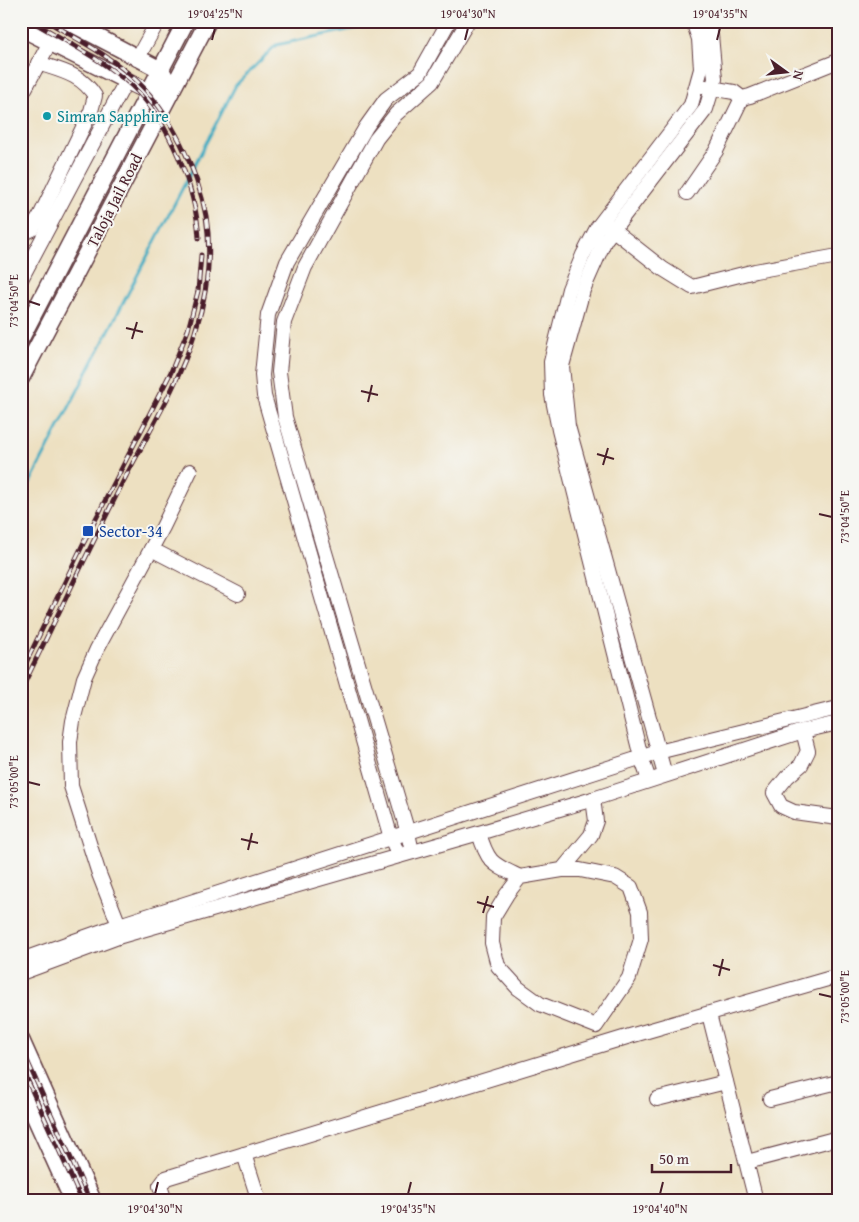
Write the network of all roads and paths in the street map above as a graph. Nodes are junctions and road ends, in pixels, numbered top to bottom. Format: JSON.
{"nodes":[{"id":1,"x":67,"y":21,"type":"edge"},
{"id":2,"x":158,"y":21,"type":"edge"},
{"id":3,"x":186,"y":21,"type":"edge"},
{"id":4,"x":208,"y":21,"type":"edge"},
{"id":5,"x":449,"y":21,"type":"edge"},
{"id":6,"x":468,"y":21,"type":"edge"},
{"id":7,"x":692,"y":21,"type":"edge"},
{"id":8,"x":707,"y":21,"type":"edge"},
{"id":9,"x":21,"y":28,"type":"edge"},
{"id":10,"x":50,"y":42,"type":"junction"},
{"id":11,"x":137,"y":58,"type":"junction"},
{"id":12,"x":838,"y":61,"type":"edge"},
{"id":13,"x":38,"y":63,"type":"junction"},
{"id":14,"x":161,"y":70,"type":"junction"},
{"id":15,"x":126,"y":81,"type":"junction"},
{"id":16,"x":696,"y":85,"type":"junction"},
{"id":17,"x":712,"y":89,"type":"junction"},
{"id":18,"x":172,"y":90,"type":"junction"},
{"id":19,"x":149,"y":92,"type":"junction"},
{"id":20,"x":21,"y":96,"type":"edge"},
{"id":21,"x":742,"y":98,"type":"junction"},
{"id":22,"x":687,"y":192,"type":"dead end"},
{"id":23,"x":608,"y":225,"type":"junction"},
{"id":24,"x":21,"y":234,"type":"edge"},
{"id":25,"x":838,"y":256,"type":"edge"},
{"id":26,"x":21,"y":279,"type":"edge"},
{"id":27,"x":21,"y":338,"type":"edge"},
{"id":28,"x":21,"y":378,"type":"edge"},
{"id":29,"x":190,"y":471,"type":"dead end"},
{"id":30,"x":151,"y":549,"type":"junction"},
{"id":31,"x":238,"y":594,"type":"dead end"},
{"id":32,"x":838,"y":708,"type":"edge"},
{"id":33,"x":838,"y":723,"type":"edge"},
{"id":34,"x":803,"y":731,"type":"junction"},
{"id":35,"x":658,"y":752,"type":"junction"},
{"id":36,"x":640,"y":757,"type":"junction"},
{"id":37,"x":665,"y":775,"type":"junction"},
{"id":38,"x":649,"y":780,"type":"junction"},
{"id":39,"x":593,"y":799,"type":"junction"},
{"id":40,"x":838,"y":818,"type":"edge"},
{"id":41,"x":408,"y":833,"type":"junction"},
{"id":42,"x":478,"y":834,"type":"junction"},
{"id":43,"x":391,"y":838,"type":"junction"},
{"id":44,"x":405,"y":854,"type":"junction"},
{"id":45,"x":562,"y":870,"type":"junction"},
{"id":46,"x":520,"y":877,"type":"junction"},
{"id":47,"x":120,"y":930,"type":"junction"},
{"id":48,"x":21,"y":960,"type":"edge"},
{"id":49,"x":21,"y":973,"type":"edge"},
{"id":50,"x":838,"y":976,"type":"edge"},
{"id":51,"x":709,"y":1014,"type":"junction"},
{"id":52,"x":21,"y":1040,"type":"edge"},
{"id":53,"x":27,"y":1066,"type":"edge"},
{"id":54,"x":726,"y":1082,"type":"junction"},
{"id":55,"x":838,"y":1082,"type":"edge"},
{"id":56,"x":21,"y":1086,"type":"edge"},
{"id":57,"x":770,"y":1099,"type":"dead end"},
{"id":58,"x":657,"y":1100,"type":"dead end"},
{"id":59,"x":838,"y":1138,"type":"edge"},
{"id":60,"x":244,"y":1154,"type":"junction"},
{"id":61,"x":746,"y":1162,"type":"junction"},
{"id":62,"x":73,"y":1201,"type":"edge"},
{"id":63,"x":93,"y":1201,"type":"edge"},
{"id":64,"x":165,"y":1201,"type":"edge"},
{"id":65,"x":259,"y":1201,"type":"edge"},
{"id":66,"x":756,"y":1201,"type":"edge"}],
"edges":[{"from":1,"to":11,"type":"main road"},
{"from":2,"to":11,"type":"street"},
{"from":3,"to":14,"type":"main road","name":"Taloja Jail Road"},
{"from":4,"to":18,"type":"main road","name":"Taloja Jail Road"},
{"from":5,"to":43,"type":"street"},
{"from":6,"to":41,"type":"street"},
{"from":7,"to":16,"type":"street"},
{"from":8,"to":17,"type":"street"},
{"from":9,"to":10,"type":"main road"},
{"from":10,"to":13,"type":"street"},
{"from":10,"to":15,"type":"main road"},
{"from":11,"to":14,"type":"main road"},
{"from":12,"to":21,"type":"street"},
{"from":13,"to":20,"type":"street"},
{"from":13,"to":24,"type":"street"},
{"from":14,"to":18,"type":"main road"},
{"from":14,"to":19,"type":"main road","name":"Taloja Jail Road"},
{"from":15,"to":19,"type":"main road"},
{"from":15,"to":26,"type":"street"},
{"from":16,"to":17,"type":"street"},
{"from":16,"to":23,"type":"street"},
{"from":17,"to":21,"type":"street"},
{"from":17,"to":23,"type":"street"},
{"from":18,"to":19,"type":"main road"},
{"from":18,"to":28,"type":"main road","name":"Taloja Jail Road"},
{"from":19,"to":27,"type":"main road","name":"Taloja Jail Road"},
{"from":21,"to":22,"type":"street"},
{"from":23,"to":25,"type":"street"},
{"from":23,"to":35,"type":"street"},
{"from":23,"to":36,"type":"street"},
{"from":29,"to":30,"type":"street"},
{"from":30,"to":31,"type":"street"},
{"from":30,"to":47,"type":"street"},
{"from":32,"to":35,"type":"street"},
{"from":33,"to":34,"type":"street"},
{"from":34,"to":37,"type":"street"},
{"from":34,"to":40,"type":"street"},
{"from":35,"to":36,"type":"street"},
{"from":35,"to":37,"type":"street"},
{"from":36,"to":38,"type":"street"},
{"from":36,"to":41,"type":"street"},
{"from":37,"to":38,"type":"street"},
{"from":38,"to":39,"type":"street"},
{"from":39,"to":42,"type":"street"},
{"from":39,"to":45,"type":"street"},
{"from":41,"to":43,"type":"street"},
{"from":41,"to":44,"type":"street"},
{"from":42,"to":44,"type":"street"},
{"from":42,"to":46,"type":"street"},
{"from":43,"to":44,"type":"street"},
{"from":43,"to":47,"type":"street"},
{"from":44,"to":47,"type":"street"},
{"from":45,"to":46,"type":"street"},
{"from":45,"to":46,"type":"street"},
{"from":47,"to":48,"type":"street"},
{"from":47,"to":49,"type":"street"},
{"from":50,"to":51,"type":"street"},
{"from":51,"to":54,"type":"street"},
{"from":51,"to":60,"type":"street"},
{"from":52,"to":53,"type":"main road"},
{"from":53,"to":63,"type":"main road"},
{"from":54,"to":58,"type":"street"},
{"from":54,"to":61,"type":"street"},
{"from":55,"to":57,"type":"street"},
{"from":56,"to":62,"type":"main road"},
{"from":59,"to":61,"type":"street"},
{"from":60,"to":64,"type":"street"},
{"from":60,"to":65,"type":"street"},
{"from":61,"to":66,"type":"street"}]}
